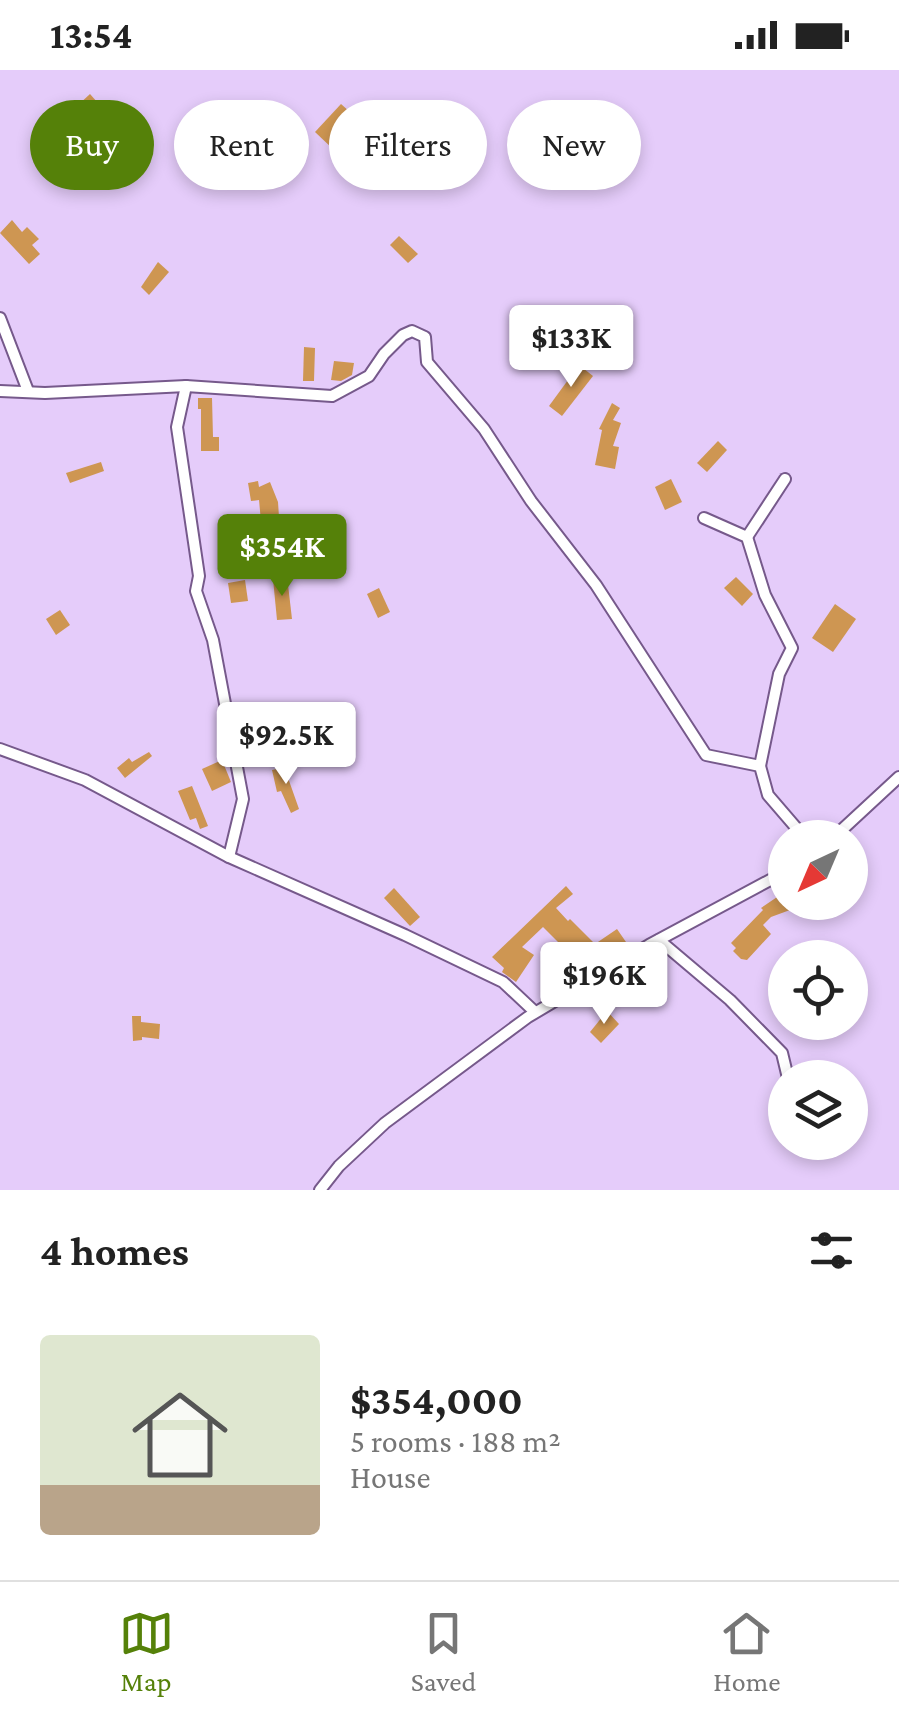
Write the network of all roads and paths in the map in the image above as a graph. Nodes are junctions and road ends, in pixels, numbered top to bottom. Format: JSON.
{"nodes":[{"id":1,"x":0,"y":318,"type":"edge"},
{"id":2,"x":186,"y":386,"type":"junction"},
{"id":3,"x":0,"y":391,"type":"edge"},
{"id":4,"x":28,"y":391,"type":"junction"},
{"id":5,"x":785,"y":479,"type":"dead end"},
{"id":6,"x":704,"y":518,"type":"dead end"},
{"id":7,"x":748,"y":537,"type":"junction"},
{"id":8,"x":0,"y":749,"type":"edge"},
{"id":9,"x":760,"y":766,"type":"junction"},
{"id":10,"x":899,"y":777,"type":"edge"},
{"id":11,"x":789,"y":820,"type":"edge"},
{"id":12,"x":852,"y":820,"type":"edge"},
{"id":13,"x":229,"y":857,"type":"junction"},
{"id":14,"x":768,"y":881,"type":"edge"},
{"id":15,"x":659,"y":940,"type":"junction"},
{"id":16,"x":536,"y":1012,"type":"junction"},
{"id":17,"x":784,"y":1060,"type":"edge"},
{"id":18,"x":320,"y":1190,"type":"edge"}],
"edges":[{"from":1,"to":4,"type":"street"},
{"from":2,"to":4,"type":"street"},
{"from":2,"to":9,"type":"street"},
{"from":2,"to":13,"type":"street"},
{"from":3,"to":4,"type":"street"},
{"from":5,"to":7,"type":"street"},
{"from":6,"to":7,"type":"street"},
{"from":7,"to":9,"type":"street"},
{"from":8,"to":13,"type":"street"},
{"from":9,"to":11,"type":"street"},
{"from":10,"to":12,"type":"street"},
{"from":13,"to":16,"type":"street"},
{"from":14,"to":15,"type":"street"},
{"from":15,"to":16,"type":"street"},
{"from":15,"to":17,"type":"street"},
{"from":16,"to":18,"type":"street"}]}
